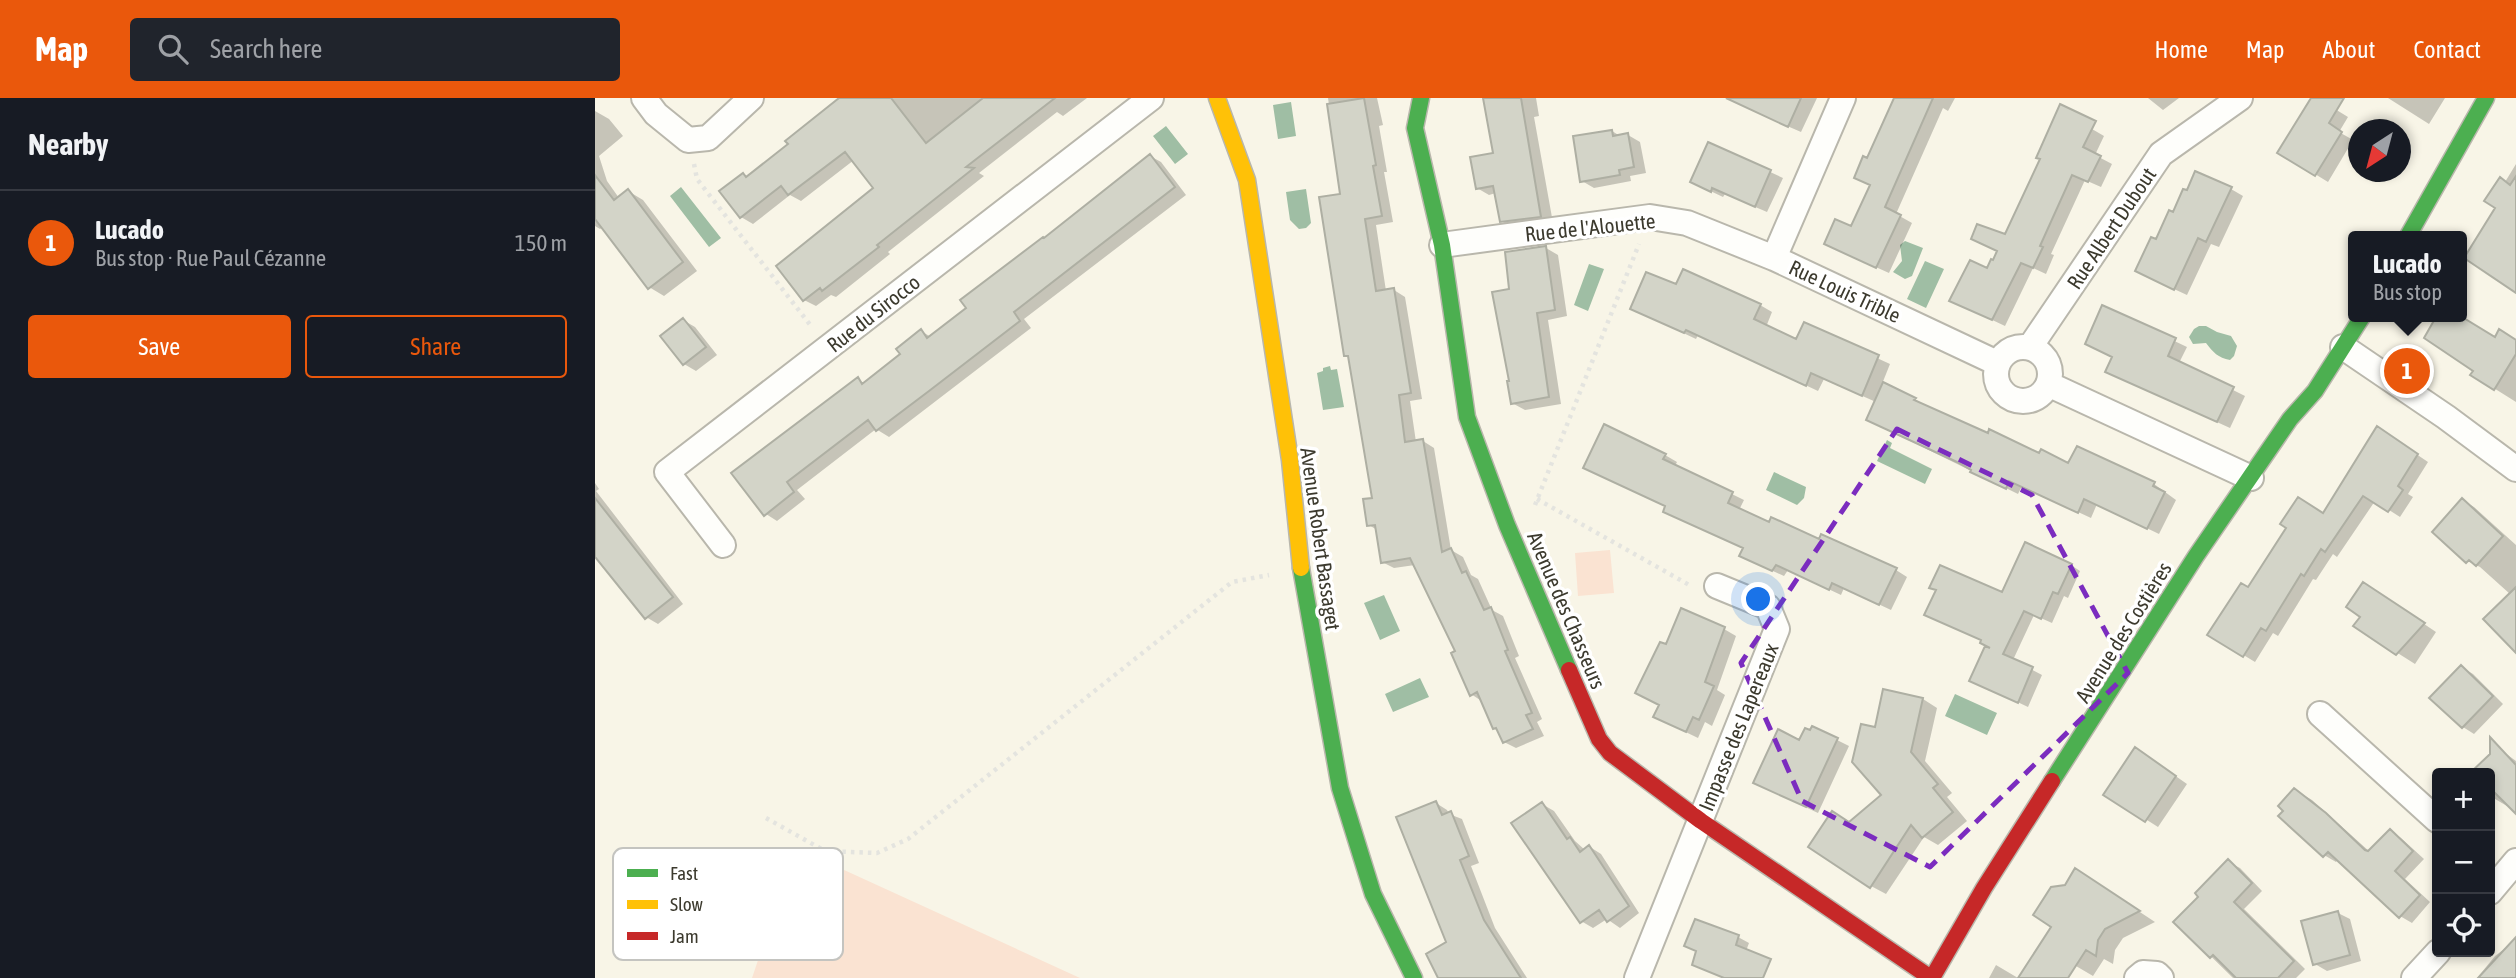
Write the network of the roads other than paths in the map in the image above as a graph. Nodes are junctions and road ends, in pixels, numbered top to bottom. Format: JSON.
{"nodes":[{"id":1,"x":644,"y":98,"type":"edge"},
{"id":2,"x":751,"y":98,"type":"edge"},
{"id":3,"x":1151,"y":98,"type":"edge"},
{"id":4,"x":1217,"y":98,"type":"edge"},
{"id":5,"x":1422,"y":98,"type":"edge"},
{"id":6,"x":1843,"y":98,"type":"edge"},
{"id":7,"x":2240,"y":98,"type":"edge"},
{"id":8,"x":2486,"y":98,"type":"edge"},
{"id":9,"x":2411,"y":231,"type":"edge"},
{"id":10,"x":1442,"y":245,"type":"junction"},
{"id":11,"x":1774,"y":258,"type":"junction"},
{"id":12,"x":2359,"y":322,"type":"edge"},
{"id":13,"x":2030,"y":347,"type":"junction"},
{"id":14,"x":2343,"y":347,"type":"junction"},
{"id":15,"x":1997,"y":363,"type":"junction"},
{"id":16,"x":2048,"y":384,"type":"junction"},
{"id":17,"x":2516,"y":469,"type":"edge"},
{"id":18,"x":2251,"y":478,"type":"junction"},
{"id":19,"x":723,"y":545,"type":"dead end"},
{"id":20,"x":1717,"y":586,"type":"road end"},
{"id":21,"x":2320,"y":715,"type":"dead end"},
{"id":22,"x":2432,"y":816,"type":"edge"},
{"id":23,"x":1701,"y":821,"type":"junction"},
{"id":24,"x":2433,"y":957,"type":"edge"},
{"id":25,"x":1413,"y":978,"type":"edge"},
{"id":26,"x":1637,"y":978,"type":"edge"},
{"id":27,"x":1932,"y":978,"type":"edge"},
{"id":28,"x":2137,"y":978,"type":"edge"},
{"id":29,"x":2161,"y":978,"type":"edge"},
{"id":30,"x":2414,"y":978,"type":"edge"}],
"edges":[{"from":1,"to":2,"type":"street"},
{"from":3,"to":19,"type":"street","name":"Rue du Sirocco"},
{"from":4,"to":25,"type":"street","name":"Avenue Robert Bassaget"},
{"from":5,"to":10,"type":"street","name":"Avenue des Chasseurs"},
{"from":6,"to":11,"type":"street","name":"Rue Louis Trible"},
{"from":7,"to":13,"type":"street","name":"Rue Albert Dubout"},
{"from":8,"to":9,"type":"street"},
{"from":10,"to":11,"type":"street","name":"Rue de l'Alouette"},
{"from":10,"to":23,"type":"street","name":"Avenue des Chasseurs"},
{"from":11,"to":15,"type":"street","name":"Rue Louis Trible"},
{"from":12,"to":14,"type":"street","name":"Avenue des Costières"},
{"from":13,"to":15,"type":"street"},
{"from":13,"to":16,"type":"street"},
{"from":14,"to":17,"type":"street"},
{"from":14,"to":18,"type":"street","name":"Avenue des Costières"},
{"from":15,"to":16,"type":"street"},
{"from":16,"to":18,"type":"street"},
{"from":18,"to":27,"type":"street","name":"Avenue des Costières"},
{"from":20,"to":23,"type":"street","name":"Impasse des Lapereaux"},
{"from":21,"to":22,"type":"street"},
{"from":23,"to":26,"type":"street","name":"Impasse des Lapereaux"},
{"from":23,"to":27,"type":"street","name":"Avenue des Chasseurs"},
{"from":24,"to":30,"type":"street"},
{"from":28,"to":29,"type":"street"}]}
